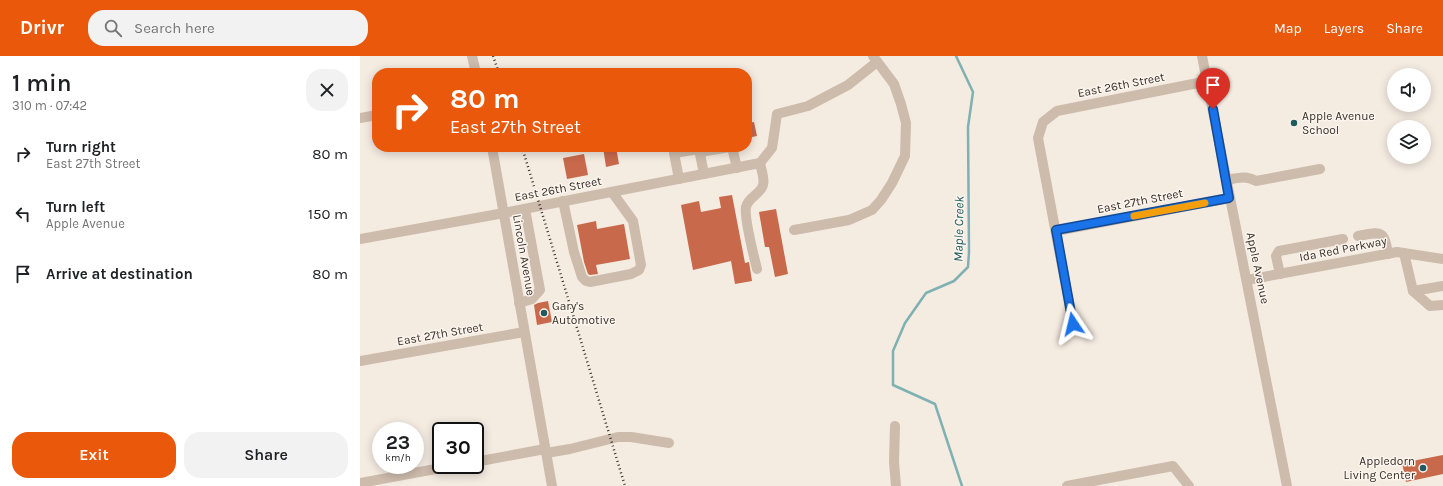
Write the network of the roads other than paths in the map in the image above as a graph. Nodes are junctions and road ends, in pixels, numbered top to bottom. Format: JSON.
{"nodes":[{"id":1,"x":472,"y":56,"type":"edge"},
{"id":2,"x":1202,"y":56,"type":"edge"},
{"id":3,"x":875,"y":59,"type":"edge"},
{"id":4,"x":475,"y":68,"type":"edge"},
{"id":5,"x":1208,"y":81,"type":"junction"},
{"id":6,"x":372,"y":116,"type":"edge"},
{"id":7,"x":360,"y":118,"type":"edge"},
{"id":8,"x":493,"y":152,"type":"edge"},
{"id":9,"x":680,"y":152,"type":"edge"},
{"id":10,"x":700,"y":152,"type":"edge"},
{"id":11,"x":732,"y":152,"type":"edge"},
{"id":12,"x":760,"y":163,"type":"junction"},
{"id":13,"x":736,"y":168,"type":"junction"},
{"id":14,"x":1320,"y":169,"type":"dead end"},
{"id":15,"x":704,"y":174,"type":"junction"},
{"id":16,"x":679,"y":179,"type":"junction"},
{"id":17,"x":1226,"y":180,"type":"junction"},
{"id":18,"x":612,"y":192,"type":"junction"},
{"id":19,"x":1229,"y":198,"type":"junction"},
{"id":20,"x":563,"y":202,"type":"junction"},
{"id":21,"x":525,"y":209,"type":"junction"},
{"id":22,"x":504,"y":213,"type":"junction"},
{"id":23,"x":794,"y":230,"type":"dead end"},
{"id":24,"x":1056,"y":230,"type":"junction"},
{"id":25,"x":1358,"y":236,"type":"dead end"},
{"id":26,"x":360,"y":239,"type":"edge"},
{"id":27,"x":1344,"y":239,"type":"dead end"},
{"id":28,"x":1404,"y":253,"type":"junction"},
{"id":29,"x":1388,"y":254,"type":"junction"},
{"id":30,"x":1443,"y":259,"type":"edge"},
{"id":31,"x":757,"y":269,"type":"dead end"},
{"id":32,"x":1280,"y":274,"type":"junction"},
{"id":33,"x":1247,"y":280,"type":"junction"},
{"id":34,"x":1443,"y":286,"type":"edge"},
{"id":35,"x":1412,"y":291,"type":"junction"},
{"id":36,"x":519,"y":304,"type":"junction"},
{"id":37,"x":1443,"y":305,"type":"edge"},
{"id":38,"x":1073,"y":324,"type":"dead end"},
{"id":39,"x":524,"y":332,"type":"junction"},
{"id":40,"x":360,"y":361,"type":"edge"},
{"id":41,"x":895,"y":426,"type":"dead end"},
{"id":42,"x":669,"y":444,"type":"dead end"},
{"id":43,"x":546,"y":451,"type":"junction"},
{"id":44,"x":484,"y":461,"type":"edge"},
{"id":45,"x":432,"y":470,"type":"edge"},
{"id":46,"x":360,"y":483,"type":"edge"},
{"id":47,"x":1284,"y":485,"type":"edge"},
{"id":48,"x":552,"y":486,"type":"edge"},
{"id":49,"x":896,"y":486,"type":"edge"},
{"id":50,"x":1067,"y":486,"type":"edge"},
{"id":51,"x":1190,"y":486,"type":"edge"}],
"edges":[{"from":1,"to":4,"type":"street"},
{"from":2,"to":5,"type":"street","name":"Apple Avenue"},
{"from":3,"to":12,"type":"street"},
{"from":3,"to":23,"type":"street"},
{"from":5,"to":17,"type":"street","name":"Apple Avenue"},
{"from":5,"to":24,"type":"street","name":"East 26th Street"},
{"from":6,"to":7,"type":"street"},
{"from":8,"to":22,"type":"street","name":"Lincoln Avenue"},
{"from":9,"to":16,"type":"street"},
{"from":10,"to":15,"type":"street"},
{"from":11,"to":13,"type":"street"},
{"from":12,"to":13,"type":"street","name":"East 26th Street"},
{"from":12,"to":31,"type":"street"},
{"from":13,"to":15,"type":"street","name":"East 26th Street"},
{"from":14,"to":17,"type":"street"},
{"from":15,"to":16,"type":"street","name":"East 26th Street"},
{"from":16,"to":18,"type":"street","name":"East 26th Street"},
{"from":17,"to":19,"type":"street","name":"Apple Avenue"},
{"from":18,"to":20,"type":"street","name":"East 26th Street"},
{"from":18,"to":20,"type":"street"},
{"from":19,"to":24,"type":"street","name":"East 27th Street"},
{"from":19,"to":33,"type":"street","name":"Apple Avenue"},
{"from":20,"to":21,"type":"street","name":"East 26th Street"},
{"from":21,"to":22,"type":"street","name":"East 26th Street"},
{"from":21,"to":36,"type":"street"},
{"from":22,"to":26,"type":"street","name":"East 26th Street"},
{"from":22,"to":36,"type":"street","name":"Lincoln Avenue"},
{"from":24,"to":38,"type":"street"},
{"from":25,"to":29,"type":"street"},
{"from":27,"to":32,"type":"street"},
{"from":28,"to":29,"type":"street","name":"Ida Red Parkway"},
{"from":28,"to":30,"type":"street","name":"Ida Red Parkway"},
{"from":28,"to":35,"type":"street"},
{"from":29,"to":32,"type":"street","name":"Ida Red Parkway"},
{"from":32,"to":33,"type":"street","name":"Ida Red Parkway"},
{"from":33,"to":47,"type":"street","name":"Apple Avenue"},
{"from":34,"to":35,"type":"street"},
{"from":35,"to":37,"type":"street"},
{"from":36,"to":39,"type":"street","name":"Lincoln Avenue"},
{"from":39,"to":40,"type":"street","name":"East 27th Street"},
{"from":39,"to":43,"type":"street","name":"Lincoln Avenue"},
{"from":41,"to":49,"type":"street"},
{"from":42,"to":43,"type":"street"},
{"from":43,"to":44,"type":"street"},
{"from":43,"to":48,"type":"street","name":"Lincoln Avenue"},
{"from":45,"to":46,"type":"street"},
{"from":50,"to":51,"type":"street"}]}
